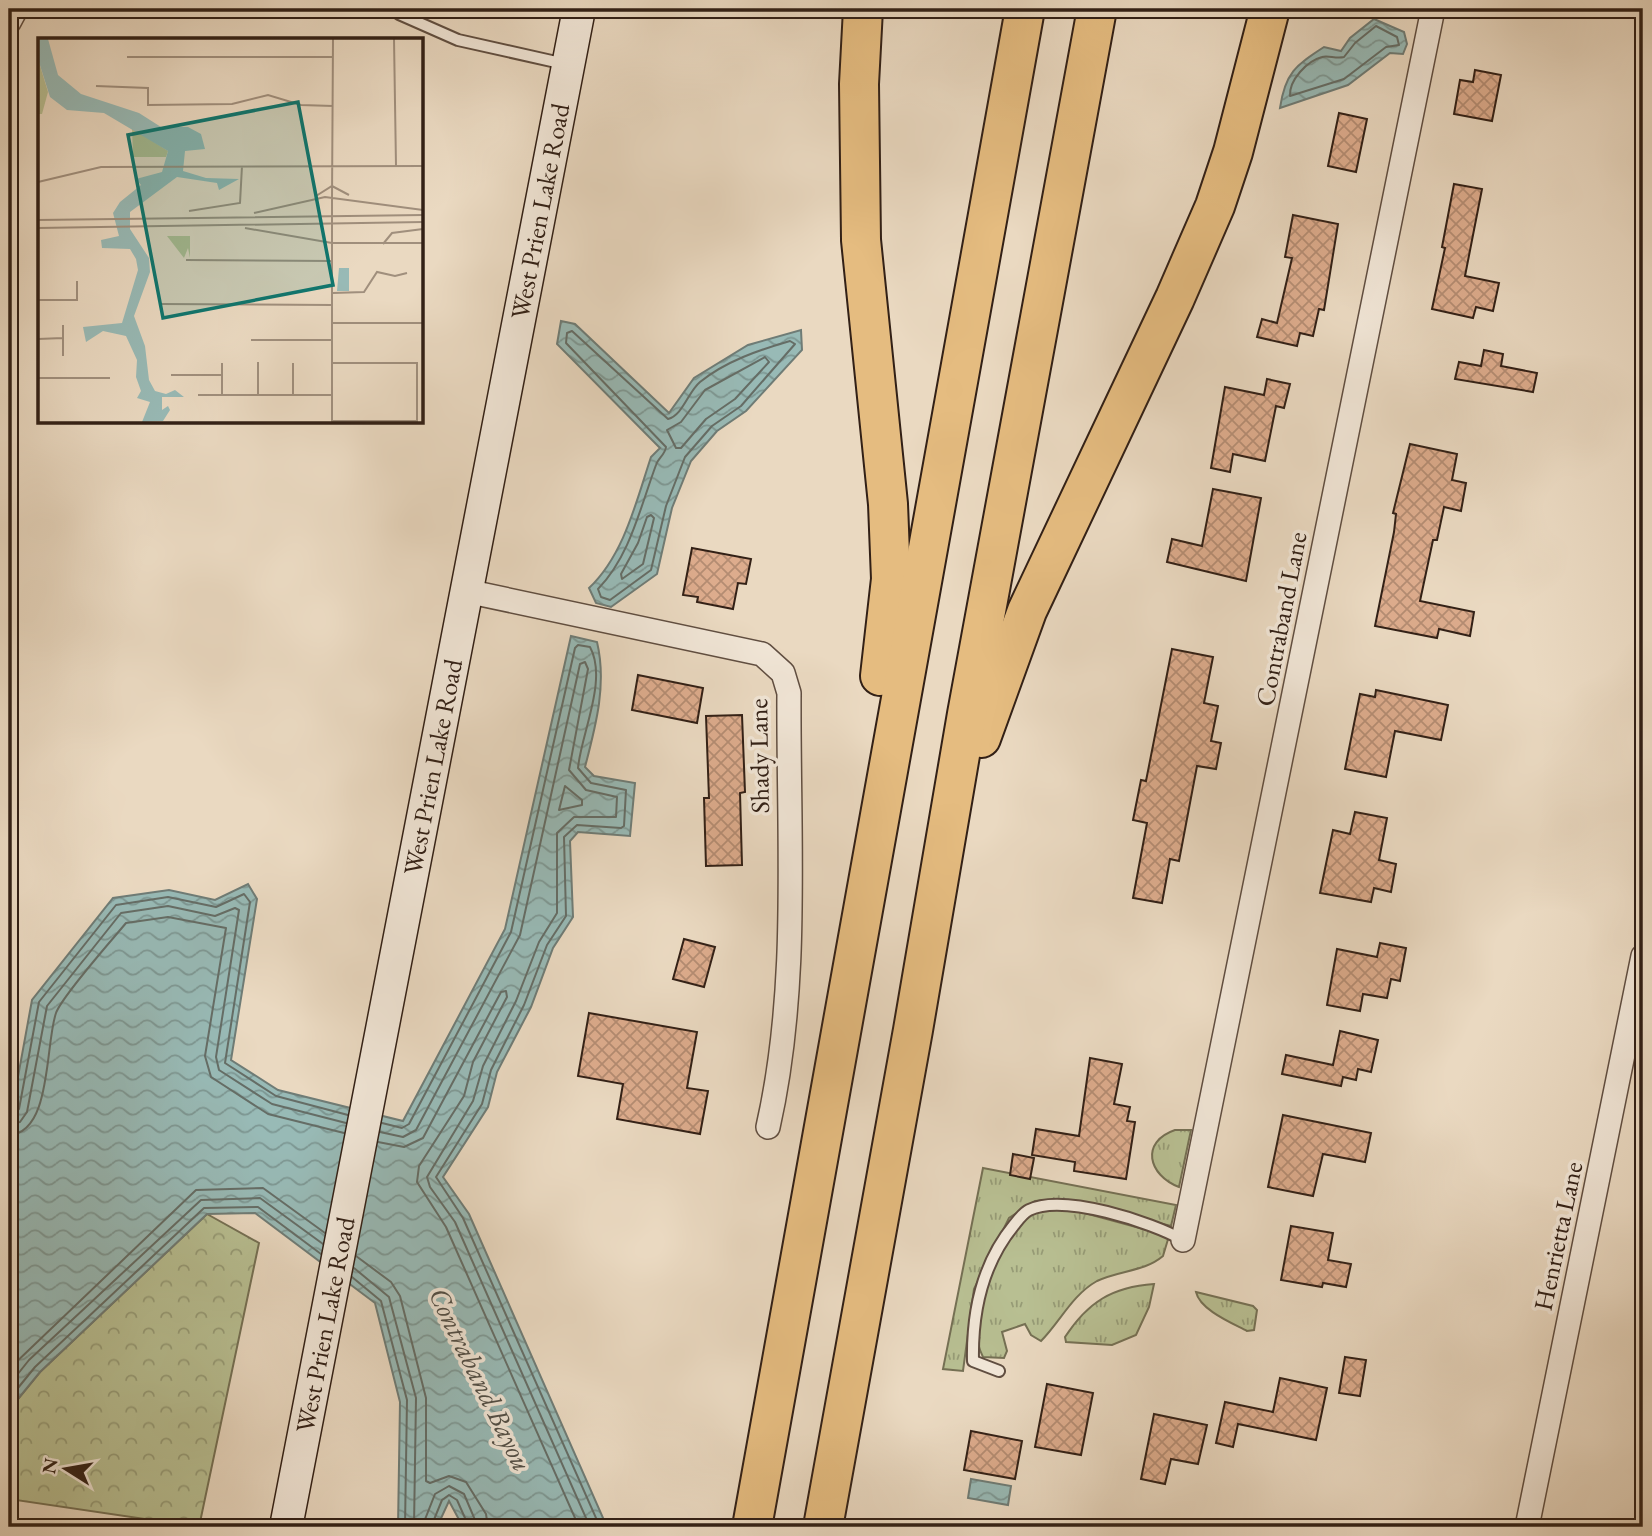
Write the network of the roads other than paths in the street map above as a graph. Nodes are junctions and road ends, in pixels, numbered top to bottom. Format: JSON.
{"nodes":[{"id":1,"x":16,"y":9,"type":"edge"},
{"id":2,"x":579,"y":9,"type":"edge"},
{"id":3,"x":847,"y":9,"type":"edge"},
{"id":4,"x":863,"y":9,"type":"edge"},
{"id":5,"x":1025,"y":9,"type":"edge"},
{"id":6,"x":1270,"y":9,"type":"edge"},
{"id":7,"x":1433,"y":9,"type":"edge"},
{"id":8,"x":1096,"y":11,"type":"edge"},
{"id":9,"x":399,"y":14,"type":"dead end"},
{"id":10,"x":9,"y":22,"type":"edge"},
{"id":11,"x":568,"y":65,"type":"junction"},
{"id":12,"x":859,"y":122,"type":"junction"},
{"id":13,"x":466,"y":591,"type":"junction"},
{"id":14,"x":940,"y":874,"type":"junction"},
{"id":15,"x":857,"y":945,"type":"junction"},
{"id":16,"x":1643,"y":956,"type":"edge"},
{"id":17,"x":768,"y":1127,"type":"dead end"},
{"id":18,"x":1183,"y":1240,"type":"joint"},
{"id":19,"x":999,"y":1371,"type":"dead end"},
{"id":20,"x":286,"y":1527,"type":"edge"},
{"id":21,"x":752,"y":1527,"type":"edge"},
{"id":22,"x":823,"y":1527,"type":"edge"},
{"id":23,"x":1527,"y":1527,"type":"edge"}],
"edges":[{"from":1,"to":10,"type":"street"},
{"from":2,"to":11,"type":"street","name":"West Prien Lake Road"},
{"from":3,"to":12,"type":"highway"},
{"from":4,"to":12,"type":"highway"},
{"from":5,"to":15,"type":"highway"},
{"from":6,"to":14,"type":"highway"},
{"from":7,"to":18,"type":"street","name":"Contraband Lane"},
{"from":8,"to":14,"type":"highway"},
{"from":9,"to":11,"type":"lane"},
{"from":11,"to":13,"type":"street","name":"West Prien Lake Road"},
{"from":12,"to":15,"type":"highway"},
{"from":13,"to":17,"type":"street","name":"Shady Lane"},
{"from":13,"to":20,"type":"street","name":"West Prien Lake Road"},
{"from":14,"to":22,"type":"highway"},
{"from":15,"to":21,"type":"highway"},
{"from":16,"to":23,"type":"street","name":"Henrietta Lane"},
{"from":18,"to":19,"type":"lane"}]}
